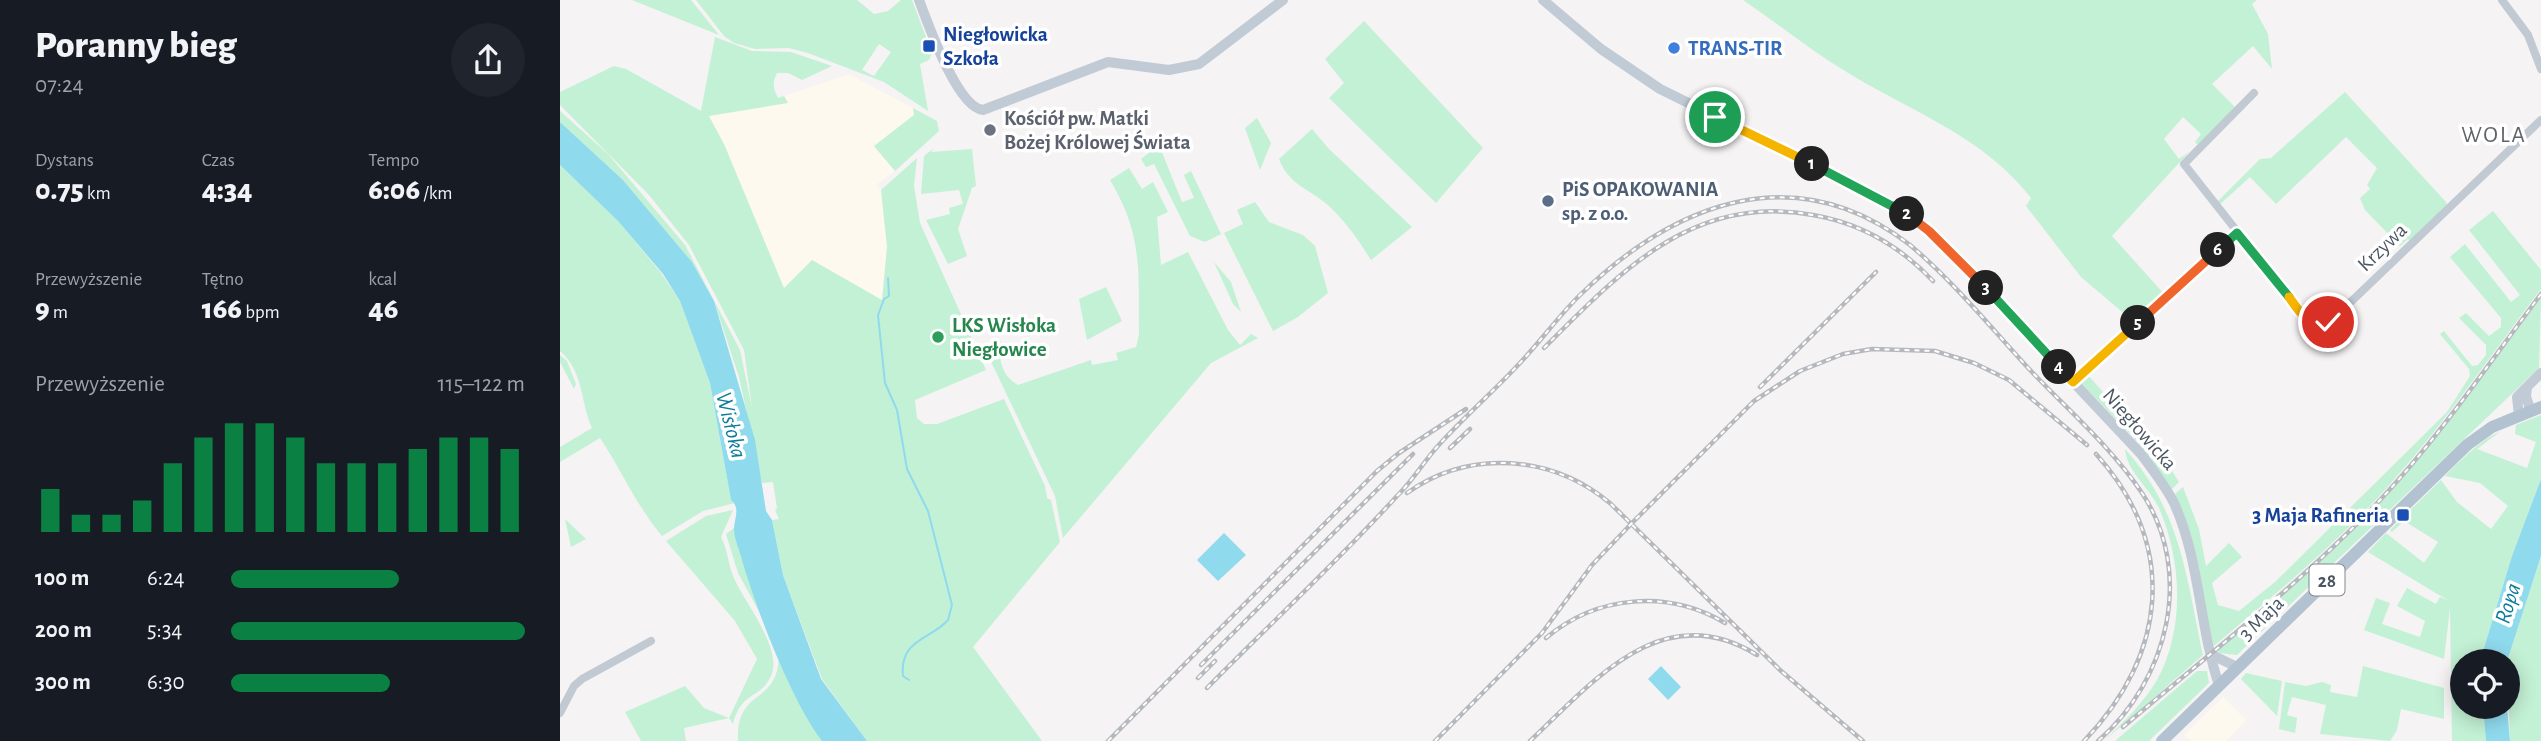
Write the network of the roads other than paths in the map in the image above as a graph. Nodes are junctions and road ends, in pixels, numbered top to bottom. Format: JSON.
{"nodes":[{"id":1,"x":919,"y":0,"type":"edge"},
{"id":2,"x":1283,"y":0,"type":"edge"},
{"id":3,"x":1544,"y":0,"type":"edge"},
{"id":4,"x":2502,"y":0,"type":"edge"},
{"id":5,"x":2541,"y":69,"type":"edge"},
{"id":6,"x":2254,"y":93,"type":"dead end"},
{"id":7,"x":2541,"y":120,"type":"edge"},
{"id":8,"x":2237,"y":233,"type":"junction"},
{"id":9,"x":2541,"y":373,"type":"edge"},
{"id":10,"x":2073,"y":382,"type":"junction"},
{"id":11,"x":2531,"y":411,"type":"edge"},
{"id":12,"x":651,"y":641,"type":"dead end"},
{"id":13,"x":2212,"y":655,"type":"junction"},
{"id":14,"x":2237,"y":667,"type":"junction"},
{"id":15,"x":2219,"y":685,"type":"junction"},
{"id":16,"x":560,"y":713,"type":"edge"},
{"id":17,"x":2162,"y":741,"type":"edge"}],
"edges":[{"from":1,"to":2,"type":"street"},
{"from":3,"to":10,"type":"street","name":"Niegłowicka"},
{"from":4,"to":5,"type":"street"},
{"from":6,"to":8,"type":"street","name":"Krzywa"},
{"from":7,"to":8,"type":"street","name":"Krzywa"},
{"from":8,"to":10,"type":"street"},
{"from":9,"to":11,"type":"street"},
{"from":10,"to":13,"type":"street","name":"Niegłowicka"},
{"from":11,"to":14,"type":"main road","name":"3 Maja","number":"28"},
{"from":12,"to":16,"type":"street"},
{"from":13,"to":14,"type":"street"},
{"from":13,"to":15,"type":"street","name":"Niegłowicka"},
{"from":14,"to":15,"type":"main road","name":"3 Maja","number":"28"},
{"from":15,"to":17,"type":"main road","name":"3 Maja","number":"28"}]}
